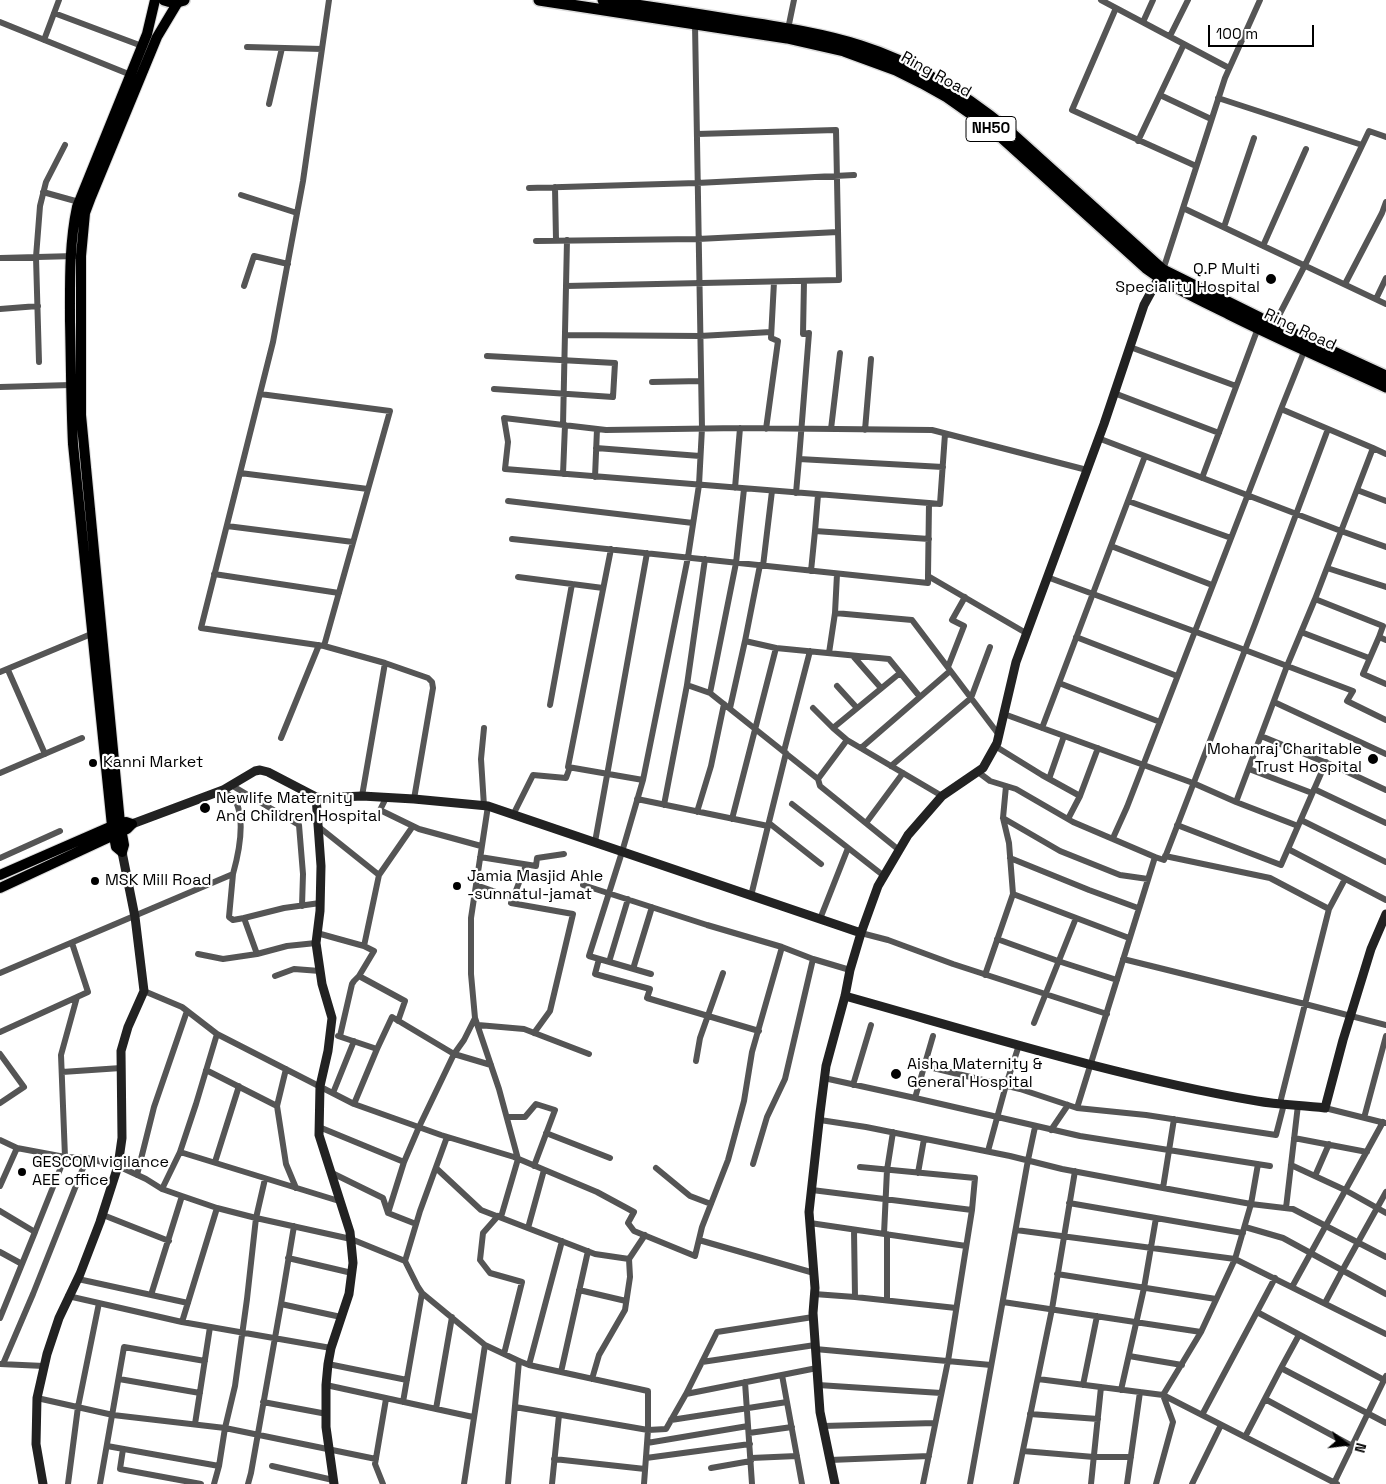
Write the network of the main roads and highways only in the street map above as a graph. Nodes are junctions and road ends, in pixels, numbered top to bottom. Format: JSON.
{"nodes":[{"id":1,"x":155,"y":0,"type":"edge"},
{"id":2,"x":164,"y":0,"type":"edge"},
{"id":3,"x":539,"y":0,"type":"edge"},
{"id":4,"x":603,"y":0,"type":"edge"},
{"id":5,"x":182,"y":1,"type":"edge"},
{"id":6,"x":76,"y":256,"type":"junction"},
{"id":7,"x":1161,"y":274,"type":"junction"},
{"id":8,"x":1386,"y":376,"type":"edge"},
{"id":9,"x":1386,"y":387,"type":"edge"},
{"id":10,"x":97,"y":631,"type":"junction"},
{"id":11,"x":132,"y":824,"type":"road end"},
{"id":12,"x":117,"y":829,"type":"junction"},
{"id":13,"x":122,"y":852,"type":"road end"},
{"id":14,"x":0,"y":875,"type":"edge"},
{"id":15,"x":0,"y":888,"type":"edge"}],
"edges":[{"from":1,"to":6,"type":"main road"},
{"from":2,"to":5,"type":"highway"},
{"from":3,"to":7,"type":"highway","name":"Ring Road","number":"NH50"},
{"from":4,"to":7,"type":"highway","name":"Ring Road","number":"NH50"},
{"from":5,"to":6,"type":"main road"},
{"from":6,"to":10,"type":"main road"},
{"from":6,"to":10,"type":"main road"},
{"from":7,"to":8,"type":"highway","name":"Ring Road","number":"NH50"},
{"from":7,"to":9,"type":"highway","name":"Ring Road","number":"NH50"},
{"from":10,"to":12,"type":"main road"},
{"from":11,"to":12,"type":"main road"},
{"from":12,"to":13,"type":"main road"},
{"from":12,"to":14,"type":"main road"},
{"from":12,"to":15,"type":"main road"}]}
